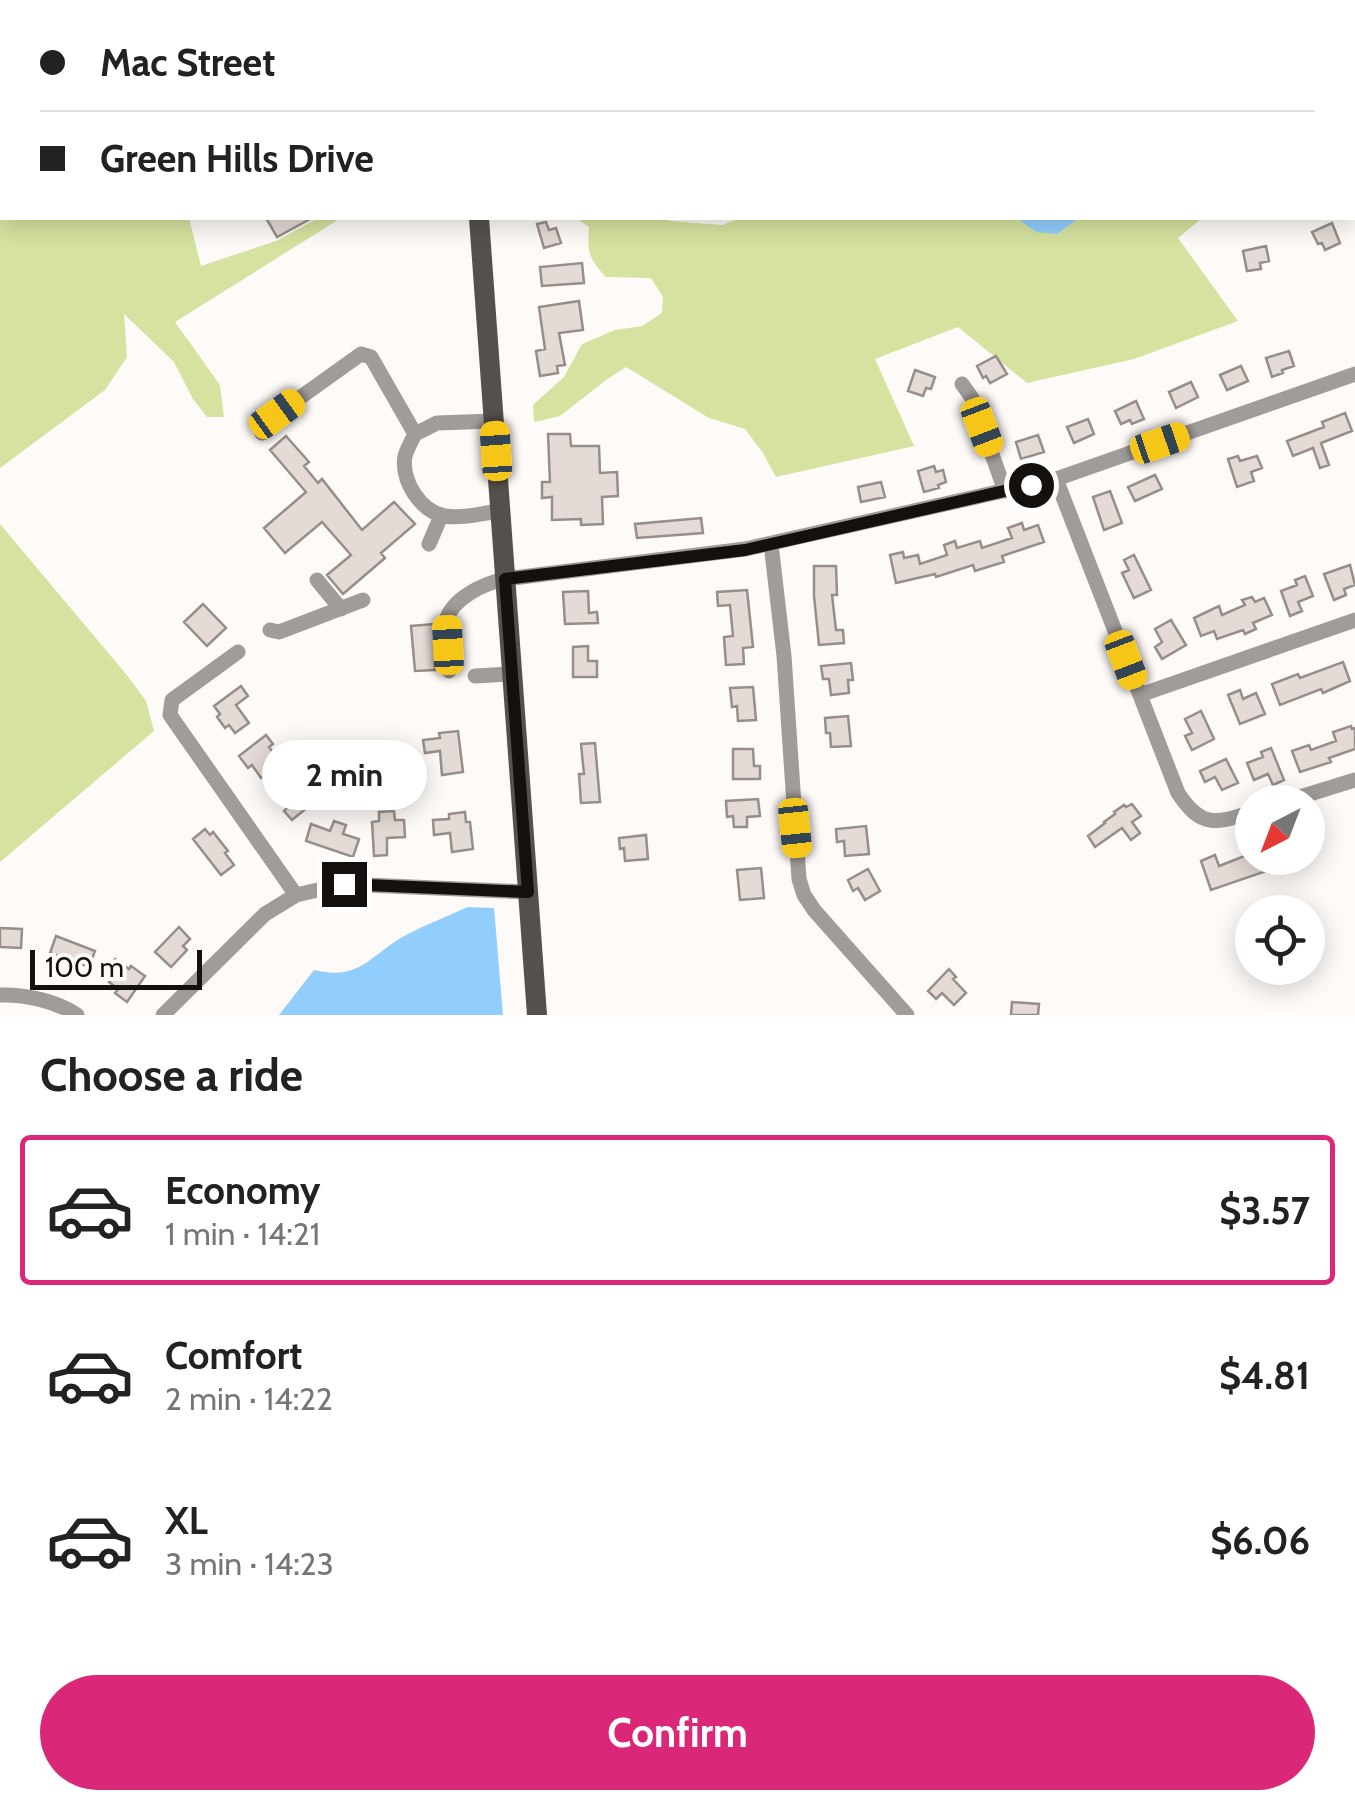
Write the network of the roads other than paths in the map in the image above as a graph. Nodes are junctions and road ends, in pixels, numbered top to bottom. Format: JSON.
{"nodes":[{"id":1,"x":479,"y":220,"type":"edge"},
{"id":2,"x":1355,"y":374,"type":"edge"},
{"id":3,"x":962,"y":384,"type":"dead end"},
{"id":4,"x":494,"y":420,"type":"junction"},
{"id":5,"x":262,"y":433,"type":"dead end"},
{"id":6,"x":408,"y":440,"type":"junction"},
{"id":7,"x":1056,"y":479,"type":"junction"},
{"id":8,"x":1005,"y":491,"type":"junction"},
{"id":9,"x":500,"y":511,"type":"junction"},
{"id":10,"x":441,"y":516,"type":"junction"},
{"id":11,"x":429,"y":544,"type":"dead end"},
{"id":12,"x":771,"y":544,"type":"junction"},
{"id":13,"x":505,"y":579,"type":"junction"},
{"id":14,"x":317,"y":580,"type":"dead end"},
{"id":15,"x":364,"y":600,"type":"dead end"},
{"id":16,"x":341,"y":610,"type":"junction"},
{"id":17,"x":1355,"y":620,"type":"edge"},
{"id":18,"x":270,"y":630,"type":"dead end"},
{"id":19,"x":238,"y":652,"type":"dead end"},
{"id":20,"x":449,"y":671,"type":"dead end"},
{"id":21,"x":512,"y":674,"type":"junction"},
{"id":22,"x":474,"y":676,"type":"dead end"},
{"id":23,"x":1140,"y":696,"type":"junction"},
{"id":24,"x":1355,"y":780,"type":"edge"},
{"id":25,"x":1325,"y":789,"type":"edge"},
{"id":26,"x":1235,"y":818,"type":"edge"},
{"id":27,"x":528,"y":892,"type":"junction"},
{"id":28,"x":296,"y":896,"type":"junction"},
{"id":29,"x":0,"y":995,"type":"edge"},
{"id":30,"x":78,"y":1015,"type":"edge"},
{"id":31,"x":163,"y":1015,"type":"edge"},
{"id":32,"x":537,"y":1015,"type":"edge"},
{"id":33,"x":906,"y":1015,"type":"edge"}],
"edges":[{"from":1,"to":4,"type":"main road"},
{"from":2,"to":7,"type":"street"},
{"from":3,"to":8,"type":"street"},
{"from":4,"to":6,"type":"street"},
{"from":4,"to":9,"type":"main road"},
{"from":5,"to":6,"type":"street"},
{"from":6,"to":10,"type":"street"},
{"from":7,"to":8,"type":"street"},
{"from":7,"to":23,"type":"street"},
{"from":8,"to":12,"type":"street"},
{"from":9,"to":10,"type":"street"},
{"from":9,"to":13,"type":"main road"},
{"from":10,"to":11,"type":"street"},
{"from":12,"to":13,"type":"street"},
{"from":12,"to":33,"type":"street"},
{"from":13,"to":20,"type":"street"},
{"from":13,"to":21,"type":"main road"},
{"from":14,"to":16,"type":"street"},
{"from":15,"to":16,"type":"street"},
{"from":16,"to":18,"type":"street"},
{"from":17,"to":23,"type":"street"},
{"from":19,"to":28,"type":"street"},
{"from":21,"to":22,"type":"street"},
{"from":21,"to":27,"type":"main road"},
{"from":23,"to":26,"type":"street"},
{"from":24,"to":25,"type":"street"},
{"from":27,"to":28,"type":"street"},
{"from":27,"to":32,"type":"main road"},
{"from":28,"to":31,"type":"street"},
{"from":29,"to":30,"type":"street"}]}
